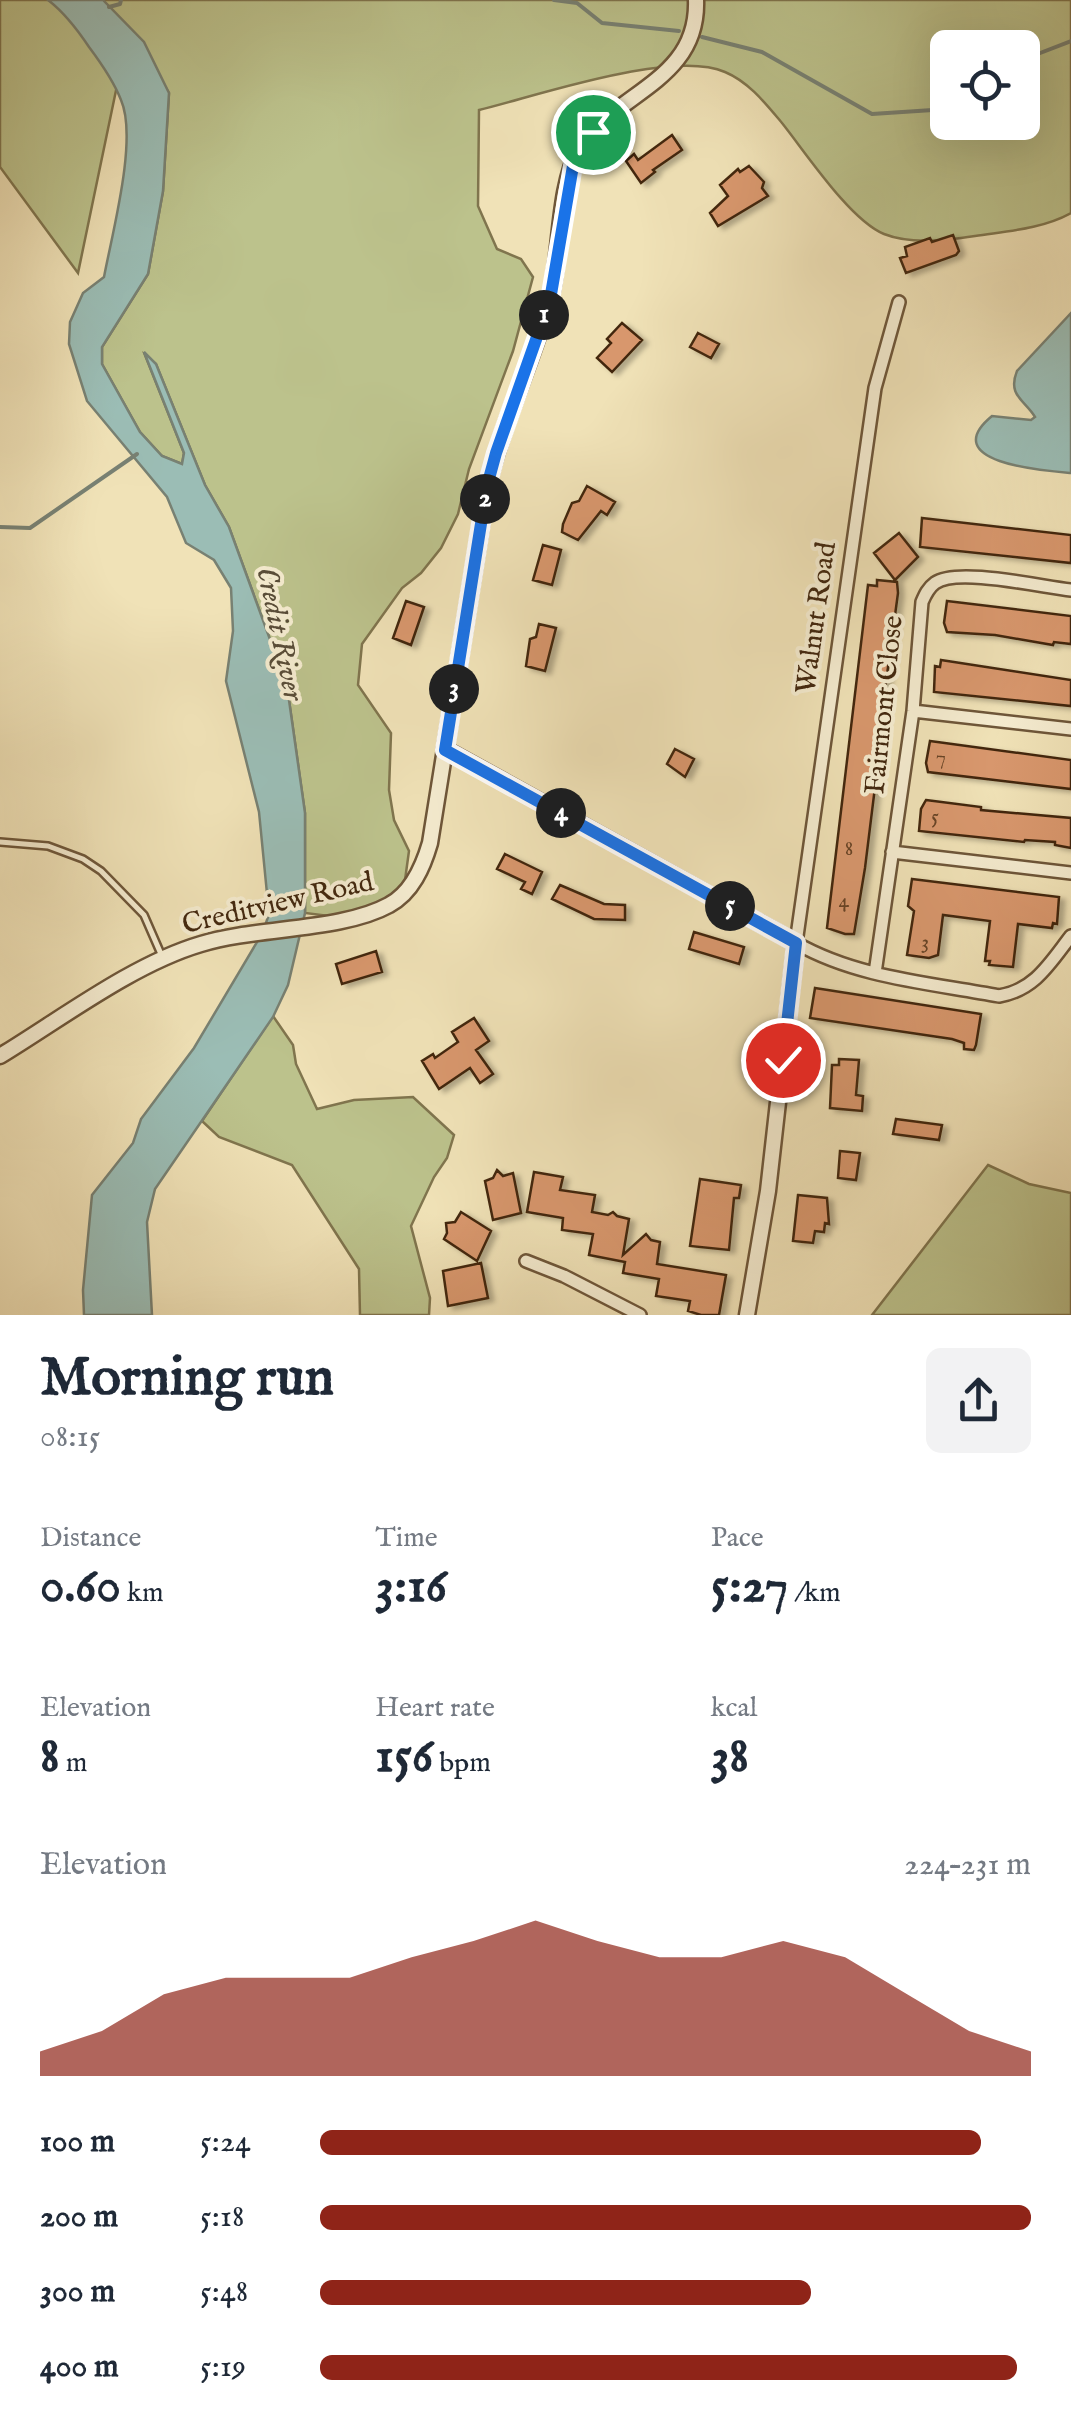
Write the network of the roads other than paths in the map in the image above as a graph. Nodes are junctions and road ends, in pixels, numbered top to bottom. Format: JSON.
{"nodes":[{"id":1,"x":696,"y":0,"type":"edge"},
{"id":2,"x":900,"y":302,"type":"dead end"},
{"id":3,"x":1071,"y":590,"type":"edge"},
{"id":4,"x":913,"y":710,"type":"junction"},
{"id":5,"x":1071,"y":729,"type":"edge"},
{"id":6,"x":445,"y":750,"type":"junction"},
{"id":7,"x":0,"y":842,"type":"edge"},
{"id":8,"x":892,"y":852,"type":"junction"},
{"id":9,"x":1071,"y":873,"type":"edge"},
{"id":10,"x":1071,"y":936,"type":"edge"},
{"id":11,"x":796,"y":943,"type":"junction"},
{"id":12,"x":162,"y":957,"type":"junction"},
{"id":13,"x":876,"y":973,"type":"junction"},
{"id":14,"x":0,"y":1056,"type":"edge"},
{"id":15,"x":526,"y":1261,"type":"dead end"},
{"id":16,"x":640,"y":1315,"type":"edge"},
{"id":17,"x":747,"y":1315,"type":"edge"}],
"edges":[{"from":1,"to":6,"type":"street","name":"Creditview Road"},
{"from":2,"to":11,"type":"street","name":"Walnut Road"},
{"from":3,"to":4,"type":"street","name":"Fairmont Close"},
{"from":4,"to":5,"type":"street"},
{"from":4,"to":8,"type":"street","name":"Fairmont Close"},
{"from":6,"to":11,"type":"street"},
{"from":6,"to":12,"type":"street","name":"Creditview Road"},
{"from":7,"to":12,"type":"lane"},
{"from":8,"to":9,"type":"street"},
{"from":8,"to":13,"type":"street","name":"Fairmont Close"},
{"from":10,"to":13,"type":"street"},
{"from":11,"to":13,"type":"street"},
{"from":11,"to":17,"type":"street"},
{"from":12,"to":14,"type":"street","name":"Creditview Road"},
{"from":15,"to":16,"type":"street"}]}
